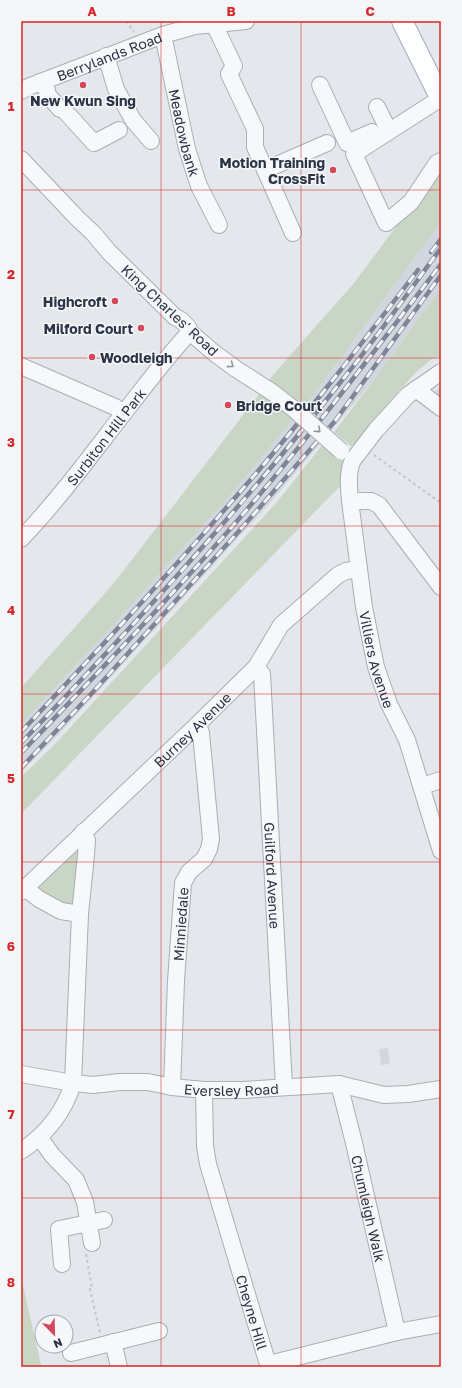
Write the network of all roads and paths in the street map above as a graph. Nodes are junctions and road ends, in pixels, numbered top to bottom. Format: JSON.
{"nodes":[{"id":1,"x":246,"y":21,"type":"edge"},
{"id":2,"x":402,"y":21,"type":"edge"},
{"id":3,"x":214,"y":24,"type":"junction"},
{"id":4,"x":184,"y":25,"type":"edge"},
{"id":5,"x":163,"y":35,"type":"junction"},
{"id":6,"x":106,"y":56,"type":"junction"},
{"id":7,"x":28,"y":84,"type":"edge"},
{"id":8,"x":320,"y":86,"type":"dead end"},
{"id":9,"x":439,"y":95,"type":"edge"},
{"id":10,"x":377,"y":107,"type":"dead end"},
{"id":11,"x":385,"y":123,"type":"junction"},
{"id":12,"x":119,"y":130,"type":"dead end"},
{"id":13,"x":152,"y":141,"type":"dead end"},
{"id":14,"x":327,"y":143,"type":"dead end"},
{"id":15,"x":22,"y":160,"type":"edge"},
{"id":16,"x":441,"y":161,"type":"edge"},
{"id":17,"x":265,"y":170,"type":"junction"},
{"id":18,"x":219,"y":225,"type":"dead end"},
{"id":19,"x":293,"y":233,"type":"dead end"},
{"id":20,"x":190,"y":332,"type":"junction"},
{"id":21,"x":21,"y":366,"type":"edge"},
{"id":22,"x":441,"y":372,"type":"edge"},
{"id":23,"x":416,"y":389,"type":"junction"},
{"id":24,"x":441,"y":408,"type":"edge"},
{"id":25,"x":124,"y":413,"type":"junction"},
{"id":26,"x":363,"y":447,"type":"junction"},
{"id":27,"x":347,"y":455,"type":"junction"},
{"id":28,"x":350,"y":501,"type":"junction"},
{"id":29,"x":441,"y":503,"type":"edge"},
{"id":30,"x":21,"y":540,"type":"edge"},
{"id":31,"x":359,"y":569,"type":"junction"},
{"id":32,"x":441,"y":587,"type":"edge"},
{"id":33,"x":256,"y":667,"type":"junction"},
{"id":34,"x":198,"y":724,"type":"junction"},
{"id":35,"x":441,"y":780,"type":"edge"},
{"id":36,"x":422,"y":786,"type":"junction"},
{"id":37,"x":83,"y":832,"type":"junction"},
{"id":38,"x":441,"y":851,"type":"edge"},
{"id":39,"x":23,"y":890,"type":"edge"},
{"id":40,"x":80,"y":914,"type":"junction"},
{"id":41,"x":21,"y":1074,"type":"edge"},
{"id":42,"x":73,"y":1083,"type":"junction"},
{"id":43,"x":339,"y":1084,"type":"junction"},
{"id":44,"x":172,"y":1087,"type":"junction"},
{"id":45,"x":284,"y":1087,"type":"junction"},
{"id":46,"x":441,"y":1089,"type":"edge"},
{"id":47,"x":204,"y":1090,"type":"junction"},
{"id":48,"x":40,"y":1138,"type":"junction"},
{"id":49,"x":21,"y":1151,"type":"edge"},
{"id":50,"x":104,"y":1220,"type":"dead end"},
{"id":51,"x":88,"y":1222,"type":"junction"},
{"id":52,"x":92,"y":1243,"type":"joint"},
{"id":53,"x":62,"y":1264,"type":"dead end"},
{"id":54,"x":441,"y":1324,"type":"edge"},
{"id":55,"x":159,"y":1330,"type":"dead end"},
{"id":56,"x":397,"y":1332,"type":"junction"},
{"id":57,"x":107,"y":1338,"type":"junction"},
{"id":58,"x":74,"y":1352,"type":"edge"},
{"id":59,"x":119,"y":1367,"type":"edge"}],
"edges":[{"from":1,"to":3,"type":"street","name":"Berrylands Road"},
{"from":2,"to":9,"type":"main road"},
{"from":3,"to":4,"type":"street","name":"Berrylands Road"},
{"from":3,"to":17,"type":"street"},
{"from":4,"to":5,"type":"street","name":"Berrylands Road"},
{"from":5,"to":6,"type":"street","name":"Berrylands Road"},
{"from":5,"to":18,"type":"street","name":"Meadowbank"},
{"from":6,"to":7,"type":"street","name":"Berrylands Road"},
{"from":6,"to":13,"type":"street"},
{"from":7,"to":12,"type":"street"},
{"from":8,"to":11,"type":"street"},
{"from":9,"to":11,"type":"street"},
{"from":9,"to":16,"type":"street"},
{"from":10,"to":11,"type":"street"},
{"from":14,"to":17,"type":"street"},
{"from":15,"to":20,"type":"street","name":"King Charles' Road"},
{"from":17,"to":19,"type":"street"},
{"from":20,"to":25,"type":"street","name":"Surbiton Hill Park"},
{"from":20,"to":27,"type":"street","name":"King Charles' Road","one_way":true,"bridge":true},
{"from":21,"to":25,"type":"street"},
{"from":22,"to":23,"type":"street"},
{"from":23,"to":24,"type":"street"},
{"from":23,"to":26,"type":"street"},
{"from":25,"to":30,"type":"street","name":"Surbiton Hill Park"},
{"from":26,"to":27,"type":"street"},
{"from":26,"to":29,"type":"path"},
{"from":27,"to":28,"type":"street","name":"Villiers Avenue"},
{"from":28,"to":31,"type":"street","name":"Villiers Avenue"},
{"from":28,"to":32,"type":"street"},
{"from":31,"to":33,"type":"street","name":"Burney Avenue"},
{"from":31,"to":36,"type":"street","name":"Villiers Avenue"},
{"from":33,"to":34,"type":"street","name":"Burney Avenue"},
{"from":33,"to":45,"type":"street","name":"Guilford Avenue"},
{"from":34,"to":37,"type":"street","name":"Burney Avenue"},
{"from":34,"to":44,"type":"street","name":"Minniedale"},
{"from":35,"to":36,"type":"street"},
{"from":36,"to":38,"type":"street","name":"Villiers Avenue"},
{"from":37,"to":39,"type":"street","name":"Burney Avenue"},
{"from":37,"to":40,"type":"street"},
{"from":39,"to":40,"type":"street"},
{"from":40,"to":42,"type":"street"},
{"from":41,"to":42,"type":"street","name":"Eversley Road"},
{"from":42,"to":44,"type":"street","name":"Eversley Road"},
{"from":42,"to":48,"type":"street"},
{"from":43,"to":45,"type":"street","name":"Eversley Road"},
{"from":43,"to":46,"type":"street","name":"Eversley Road"},
{"from":43,"to":56,"type":"street","name":"Chumleigh Walk"},
{"from":44,"to":47,"type":"street","name":"Eversley Road"},
{"from":45,"to":47,"type":"street","name":"Eversley Road"},
{"from":47,"to":56,"type":"street","name":"Cheyne Hill"},
{"from":48,"to":49,"type":"street"},
{"from":48,"to":51,"type":"street"},
{"from":50,"to":51,"type":"street"},
{"from":51,"to":52,"type":"street"},
{"from":51,"to":53,"type":"street"},
{"from":52,"to":57,"type":"path"},
{"from":54,"to":56,"type":"street","name":"Cheyne Hill"},
{"from":55,"to":57,"type":"street"},
{"from":57,"to":58,"type":"street"},
{"from":57,"to":59,"type":"street"}]}
